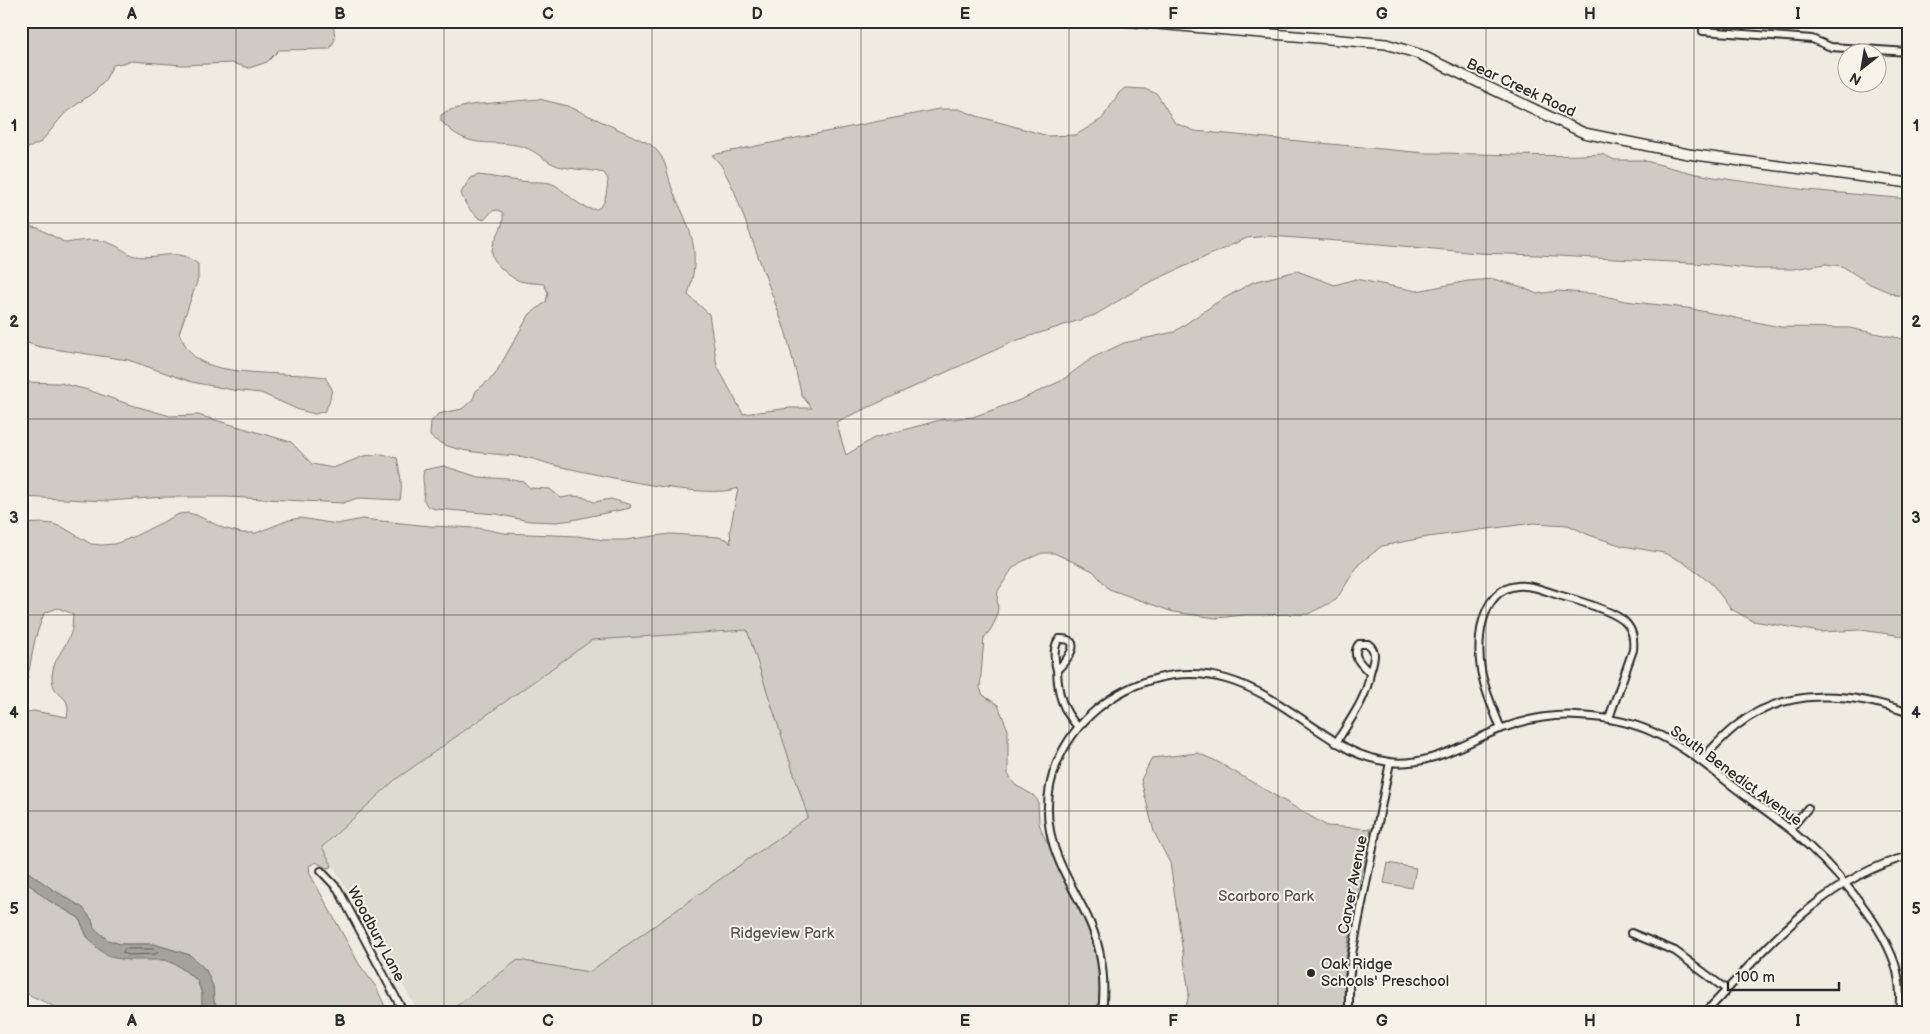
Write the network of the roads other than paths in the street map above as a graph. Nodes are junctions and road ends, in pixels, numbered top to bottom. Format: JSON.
{"nodes":[{"id":1,"x":1123,"y":21,"type":"edge"},
{"id":2,"x":1257,"y":21,"type":"edge"},
{"id":3,"x":1703,"y":21,"type":"edge"},
{"id":4,"x":1256,"y":33,"type":"junction"},
{"id":5,"x":1909,"y":52,"type":"edge"},
{"id":6,"x":1909,"y":183,"type":"edge"},
{"id":7,"x":1057,"y":670,"type":"junction"},
{"id":8,"x":1370,"y":673,"type":"dead end"},
{"id":9,"x":1909,"y":713,"type":"edge"},
{"id":10,"x":1609,"y":718,"type":"junction"},
{"id":11,"x":1078,"y":727,"type":"junction"},
{"id":12,"x":1501,"y":729,"type":"junction"},
{"id":13,"x":1336,"y":743,"type":"junction"},
{"id":14,"x":1700,"y":761,"type":"junction"},
{"id":15,"x":1390,"y":762,"type":"junction"},
{"id":16,"x":1808,"y":808,"type":"dead end"},
{"id":17,"x":1790,"y":829,"type":"junction"},
{"id":18,"x":1909,"y":856,"type":"edge"},
{"id":19,"x":321,"y":870,"type":"dead end"},
{"id":20,"x":1844,"y":883,"type":"junction"},
{"id":21,"x":1631,"y":933,"type":"dead end"},
{"id":22,"x":1727,"y":990,"type":"junction"},
{"id":23,"x":404,"y":1013,"type":"edge"},
{"id":24,"x":1102,"y":1013,"type":"edge"},
{"id":25,"x":1349,"y":1013,"type":"edge"},
{"id":26,"x":1705,"y":1013,"type":"edge"},
{"id":27,"x":1899,"y":1013,"type":"edge"}],
"edges":[{"from":1,"to":4,"type":"street","name":"Bear Creek Road"},
{"from":2,"to":4,"type":"street"},
{"from":3,"to":5,"type":"street"},
{"from":4,"to":6,"type":"street","name":"Bear Creek Road"},
{"from":7,"to":7,"type":"street"},
{"from":7,"to":11,"type":"street"},
{"from":8,"to":13,"type":"street"},
{"from":9,"to":14,"type":"street"},
{"from":10,"to":12,"type":"street","name":"South Benedict Avenue"},
{"from":10,"to":12,"type":"street"},
{"from":10,"to":14,"type":"street","name":"South Benedict Avenue"},
{"from":11,"to":13,"type":"street","name":"South Benedict Avenue"},
{"from":11,"to":24,"type":"street","name":"South Benedict Avenue"},
{"from":12,"to":15,"type":"street","name":"South Benedict Avenue"},
{"from":13,"to":15,"type":"street","name":"South Benedict Avenue"},
{"from":14,"to":17,"type":"street","name":"South Benedict Avenue"},
{"from":15,"to":25,"type":"street","name":"Carver Avenue"},
{"from":16,"to":17,"type":"street"},
{"from":17,"to":20,"type":"street","name":"South Benedict Avenue"},
{"from":18,"to":20,"type":"street"},
{"from":19,"to":23,"type":"street","name":"Woodbury Lane"},
{"from":20,"to":22,"type":"street"},
{"from":20,"to":27,"type":"street","name":"South Benedict Avenue"},
{"from":21,"to":22,"type":"street"},
{"from":22,"to":26,"type":"street"}]}
